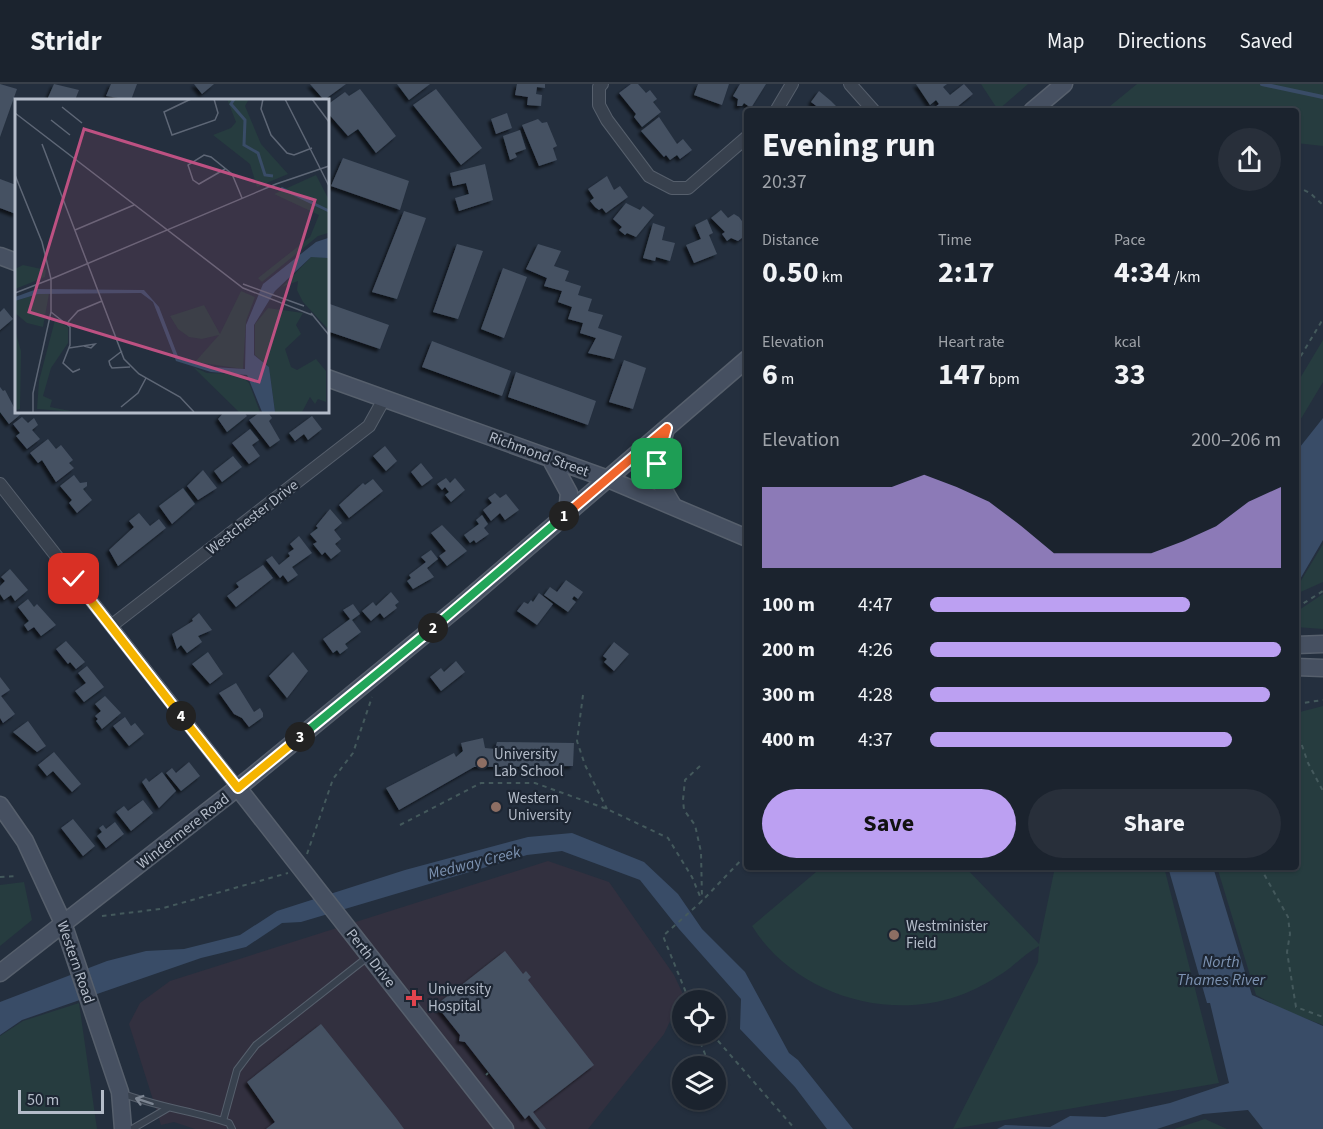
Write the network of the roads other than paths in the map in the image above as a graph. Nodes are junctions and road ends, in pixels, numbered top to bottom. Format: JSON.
{"nodes":[{"id":1,"x":602,"y":84,"type":"edge"},
{"id":2,"x":792,"y":84,"type":"edge"},
{"id":3,"x":850,"y":84,"type":"edge"},
{"id":4,"x":1064,"y":84,"type":"edge"},
{"id":5,"x":778,"y":108,"type":"edge"},
{"id":6,"x":871,"y":108,"type":"edge"},
{"id":7,"x":1036,"y":108,"type":"edge"},
{"id":8,"x":744,"y":140,"type":"edge"},
{"id":9,"x":0,"y":256,"type":"edge"},
{"id":10,"x":15,"y":262,"type":"edge"},
{"id":11,"x":744,"y":362,"type":"edge"},
{"id":12,"x":328,"y":378,"type":"edge"},
{"id":13,"x":384,"y":399,"type":"junction"},
{"id":14,"x":667,"y":428,"type":"junction"},
{"id":15,"x":550,"y":458,"type":"junction"},
{"id":16,"x":608,"y":479,"type":"junction"},
{"id":17,"x":0,"y":484,"type":"edge"},
{"id":18,"x":674,"y":507,"type":"junction"},
{"id":19,"x":567,"y":514,"type":"junction"},
{"id":20,"x":744,"y":537,"type":"edge"},
{"id":21,"x":111,"y":626,"type":"junction"},
{"id":22,"x":1323,"y":644,"type":"edge"},
{"id":23,"x":1299,"y":645,"type":"edge"},
{"id":24,"x":1299,"y":668,"type":"edge"},
{"id":25,"x":1323,"y":668,"type":"edge"},
{"id":26,"x":238,"y":788,"type":"junction"},
{"id":27,"x":0,"y":805,"type":"edge"},
{"id":28,"x":63,"y":923,"type":"junction"},
{"id":29,"x":370,"y":956,"type":"junction"},
{"id":30,"x":0,"y":973,"type":"edge"},
{"id":31,"x":120,"y":1092,"type":"junction"},
{"id":32,"x":168,"y":1108,"type":"junction"},
{"id":33,"x":223,"y":1121,"type":"junction"},
{"id":34,"x":123,"y":1129,"type":"edge"},
{"id":35,"x":132,"y":1129,"type":"edge"},
{"id":36,"x":232,"y":1129,"type":"edge"},
{"id":37,"x":505,"y":1129,"type":"edge"}],
"edges":[{"from":1,"to":8,"type":"street"},
{"from":2,"to":5,"type":"street"},
{"from":3,"to":6,"type":"street"},
{"from":4,"to":7,"type":"main road"},
{"from":9,"to":10,"type":"main road"},
{"from":11,"to":14,"type":"main road","name":"Windermere Road"},
{"from":12,"to":13,"type":"main road","name":"Richmond Street"},
{"from":13,"to":15,"type":"main road","name":"Richmond Street"},
{"from":13,"to":21,"type":"street","name":"Westchester Drive"},
{"from":14,"to":16,"type":"main road","name":"Windermere Road"},
{"from":14,"to":18,"type":"main road"},
{"from":15,"to":16,"type":"main road","name":"Richmond Street"},
{"from":15,"to":19,"type":"main road"},
{"from":16,"to":18,"type":"main road","name":"Richmond Street"},
{"from":16,"to":19,"type":"main road","name":"Windermere Road"},
{"from":17,"to":21,"type":"street"},
{"from":18,"to":20,"type":"main road","name":"Richmond Street"},
{"from":19,"to":26,"type":"main road","name":"Windermere Road"},
{"from":21,"to":26,"type":"street"},
{"from":22,"to":23,"type":"main road"},
{"from":24,"to":25,"type":"main road"},
{"from":26,"to":28,"type":"main road","name":"Windermere Road"},
{"from":26,"to":29,"type":"main road","name":"Perth Drive"},
{"from":27,"to":28,"type":"main road","name":"Western Road"},
{"from":28,"to":30,"type":"main road","name":"Windermere Road"},
{"from":28,"to":31,"type":"main road","name":"Western Road"},
{"from":29,"to":33,"type":"lane"},
{"from":29,"to":37,"type":"main road","name":"Perth Drive"},
{"from":32,"to":31,"type":"lane","one_way":true},
{"from":31,"to":34,"type":"main road","name":"Western Road"},
{"from":32,"to":33,"type":"lane"},
{"from":32,"to":35,"type":"lane"},
{"from":33,"to":36,"type":"lane"}]}
